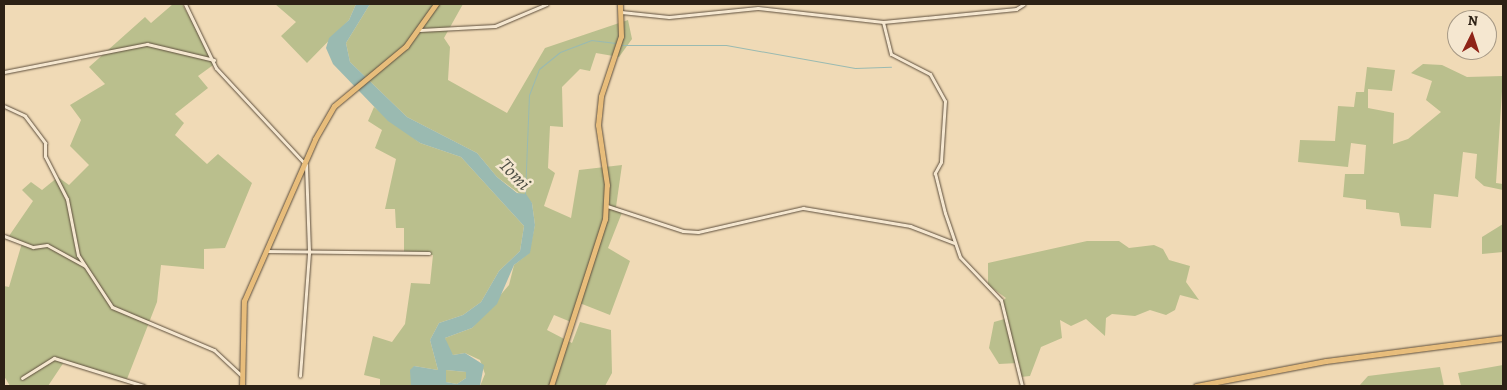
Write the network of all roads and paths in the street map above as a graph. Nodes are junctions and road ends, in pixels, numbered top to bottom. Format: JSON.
{"nodes":[{"id":1,"x":185,"y":4,"type":"edge"},
{"id":2,"x":436,"y":4,"type":"edge"},
{"id":3,"x":537,"y":4,"type":"edge"},
{"id":4,"x":547,"y":4,"type":"edge"},
{"id":5,"x":620,"y":4,"type":"edge"},
{"id":6,"x":1024,"y":4,"type":"edge"},
{"id":7,"x":539,"y":8,"type":"junction"},
{"id":8,"x":622,"y":12,"type":"junction"},
{"id":9,"x":882,"y":22,"type":"junction"},
{"id":10,"x":420,"y":30,"type":"junction"},
{"id":11,"x":214,"y":60,"type":"junction"},
{"id":12,"x":4,"y":72,"type":"edge"},
{"id":13,"x":4,"y":106,"type":"edge"},
{"id":14,"x":306,"y":165,"type":"junction"},
{"id":15,"x":607,"y":206,"type":"junction"},
{"id":16,"x":4,"y":236,"type":"edge"},
{"id":17,"x":955,"y":243,"type":"junction"},
{"id":18,"x":267,"y":251,"type":"junction"},
{"id":19,"x":309,"y":253,"type":"junction"},
{"id":20,"x":429,"y":253,"type":"dead end"},
{"id":21,"x":92,"y":274,"type":"junction"},
{"id":22,"x":1503,"y":338,"type":"edge"},
{"id":23,"x":242,"y":376,"type":"junction"},
{"id":24,"x":300,"y":376,"type":"dead end"},
{"id":25,"x":22,"y":378,"type":"dead end"},
{"id":26,"x":144,"y":386,"type":"edge"},
{"id":27,"x":242,"y":386,"type":"edge"},
{"id":28,"x":551,"y":386,"type":"edge"},
{"id":29,"x":1022,"y":386,"type":"edge"},
{"id":30,"x":1196,"y":386,"type":"edge"}],
"edges":[{"from":1,"to":11,"type":"street"},
{"from":2,"to":10,"type":"main road"},
{"from":3,"to":7,"type":"street"},
{"from":4,"to":7,"type":"street"},
{"from":5,"to":8,"type":"main road"},
{"from":6,"to":9,"type":"street"},
{"from":7,"to":10,"type":"street"},
{"from":8,"to":9,"type":"street"},
{"from":8,"to":15,"type":"main road"},
{"from":9,"to":17,"type":"street"},
{"from":10,"to":14,"type":"main road"},
{"from":11,"to":12,"type":"street"},
{"from":11,"to":14,"type":"street"},
{"from":13,"to":21,"type":"street"},
{"from":14,"to":18,"type":"main road"},
{"from":14,"to":19,"type":"street"},
{"from":15,"to":17,"type":"street"},
{"from":15,"to":28,"type":"main road"},
{"from":16,"to":21,"type":"street"},
{"from":17,"to":29,"type":"street"},
{"from":18,"to":19,"type":"street"},
{"from":18,"to":23,"type":"main road"},
{"from":19,"to":20,"type":"street"},
{"from":19,"to":24,"type":"street"},
{"from":21,"to":23,"type":"street"},
{"from":22,"to":30,"type":"main road"},
{"from":23,"to":27,"type":"main road"},
{"from":25,"to":26,"type":"street"}]}
